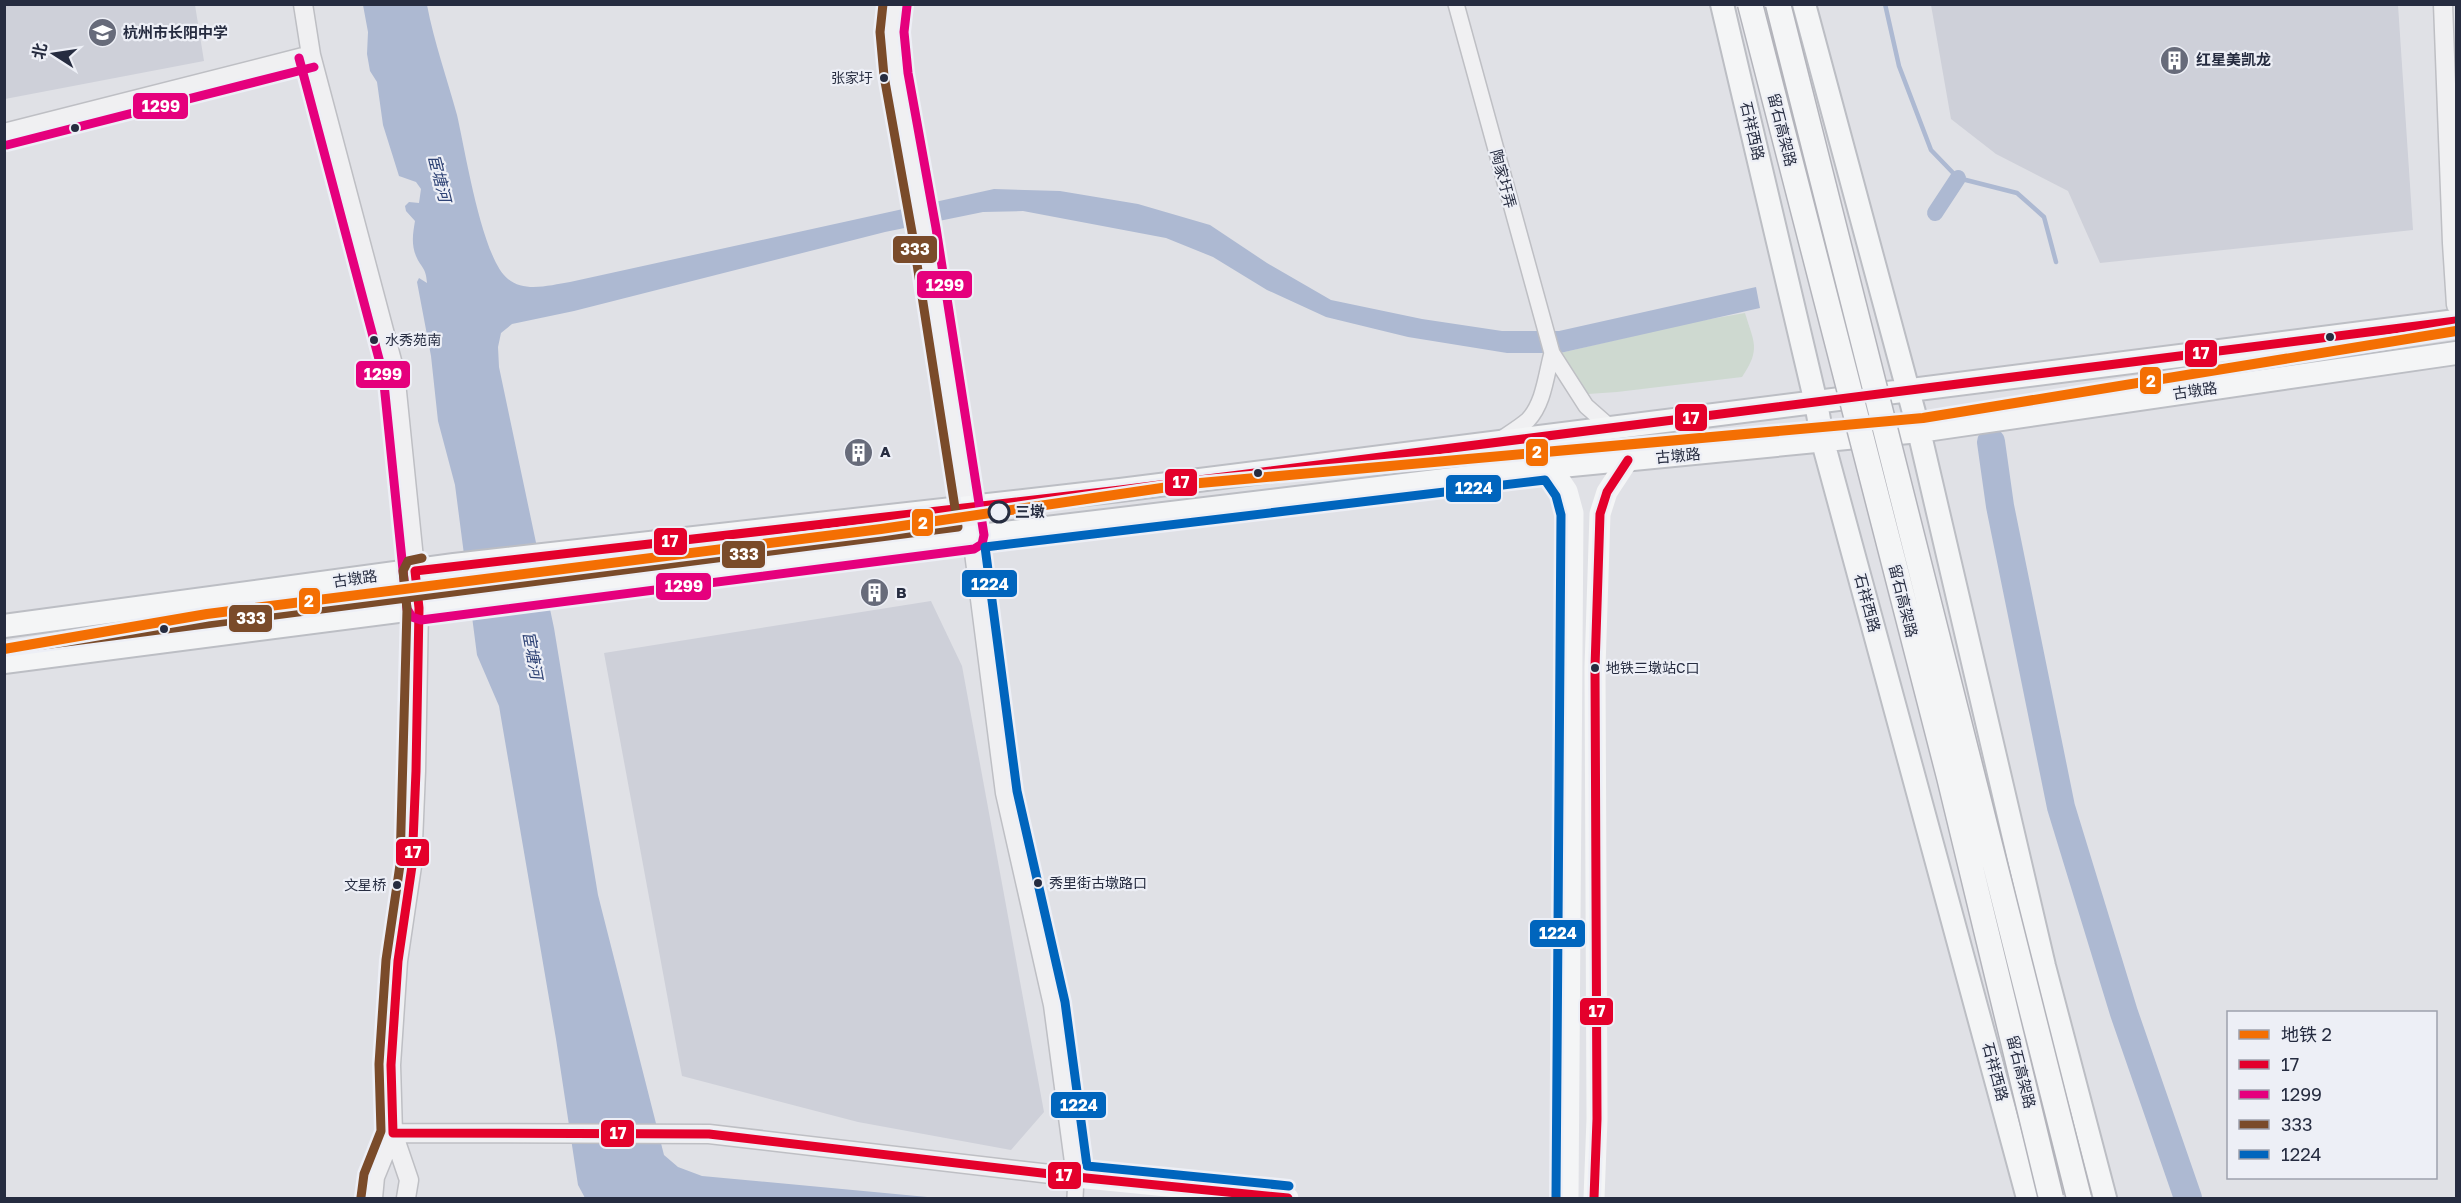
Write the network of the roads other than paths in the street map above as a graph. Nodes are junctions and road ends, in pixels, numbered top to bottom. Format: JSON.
{"nodes":[{"id":1,"x":303,"y":4,"type":"edge"},
{"id":2,"x":895,"y":4,"type":"edge"},
{"id":3,"x":1456,"y":4,"type":"edge"},
{"id":4,"x":1722,"y":4,"type":"edge"},
{"id":5,"x":1750,"y":4,"type":"edge"},
{"id":6,"x":1778,"y":4,"type":"edge"},
{"id":7,"x":1804,"y":4,"type":"edge"},
{"id":8,"x":2443,"y":4,"type":"edge"},
{"id":9,"x":311,"y":55,"type":"junction"},
{"id":10,"x":4,"y":133,"type":"edge"},
{"id":11,"x":2457,"y":305,"type":"edge"},
{"id":12,"x":2457,"y":321,"type":"edge"},
{"id":13,"x":1552,"y":353,"type":"junction"},
{"id":14,"x":2457,"y":353,"type":"edge"},
{"id":15,"x":1907,"y":391,"type":"junction"},
{"id":16,"x":1816,"y":403,"type":"junction"},
{"id":17,"x":1611,"y":428,"type":"junction"},
{"id":18,"x":1919,"y":431,"type":"junction"},
{"id":19,"x":1498,"y":442,"type":"junction"},
{"id":20,"x":1823,"y":442,"type":"junction"},
{"id":21,"x":1628,"y":460,"type":"junction"},
{"id":22,"x":1551,"y":467,"type":"junction"},
{"id":23,"x":967,"y":507,"type":"junction"},
{"id":24,"x":972,"y":537,"type":"junction"},
{"id":25,"x":415,"y":571,"type":"junction"},
{"id":26,"x":419,"y":608,"type":"junction"},
{"id":27,"x":4,"y":626,"type":"edge"},
{"id":28,"x":4,"y":662,"type":"edge"},
{"id":29,"x":393,"y":1133,"type":"junction"},
{"id":30,"x":1076,"y":1177,"type":"junction"},
{"id":31,"x":373,"y":1198,"type":"edge"},
{"id":32,"x":406,"y":1198,"type":"edge"},
{"id":33,"x":1075,"y":1198,"type":"edge"},
{"id":34,"x":1288,"y":1198,"type":"edge"},
{"id":35,"x":1568,"y":1198,"type":"edge"},
{"id":36,"x":1594,"y":1198,"type":"edge"},
{"id":37,"x":2028,"y":1198,"type":"edge"},
{"id":38,"x":2051,"y":1198,"type":"edge"},
{"id":39,"x":2079,"y":1198,"type":"edge"},
{"id":40,"x":2105,"y":1198,"type":"edge"}],
"edges":[{"from":1,"to":9,"type":"street"},
{"from":2,"to":23,"type":"street"},
{"from":3,"to":13,"type":"street","name":"陶家圩弄"},
{"from":4,"to":16,"type":"main road","name":"石祥西路"},
{"from":5,"to":38,"type":"highway","name":"留石高架路","bridge":true},
{"from":6,"to":39,"type":"highway","name":"留石高架路","bridge":true},
{"from":7,"to":15,"type":"main road"},
{"from":8,"to":11,"type":"street"},
{"from":9,"to":10,"type":"street"},
{"from":9,"to":25,"type":"street"},
{"from":12,"to":15,"type":"main road","name":"古墩路"},
{"from":13,"to":17,"type":"street","name":"陶家圩弄"},
{"from":13,"to":19,"type":"street"},
{"from":14,"to":18,"type":"main road","name":"古墩路"},
{"from":15,"to":16,"type":"main road","name":"古墩路"},
{"from":15,"to":18,"type":"main road"},
{"from":16,"to":17,"type":"main road","name":"古墩路"},
{"from":16,"to":20,"type":"main road","name":"石祥西路"},
{"from":17,"to":19,"type":"main road","name":"古墩路"},
{"from":18,"to":20,"type":"main road","name":"古墩路"},
{"from":18,"to":40,"type":"main road"},
{"from":19,"to":23,"type":"main road","name":"古墩路"},
{"from":20,"to":21,"type":"main road","name":"古墩路"},
{"from":20,"to":37,"type":"main road","name":"石祥西路"},
{"from":21,"to":22,"type":"main road","name":"古墩路"},
{"from":21,"to":36,"type":"main road"},
{"from":22,"to":24,"type":"main road","name":"古墩路"},
{"from":22,"to":35,"type":"main road"},
{"from":23,"to":24,"type":"street"},
{"from":23,"to":25,"type":"main road","name":"古墩路"},
{"from":24,"to":26,"type":"main road","name":"古墩路"},
{"from":24,"to":30,"type":"street"},
{"from":25,"to":26,"type":"street"},
{"from":25,"to":27,"type":"main road","name":"古墩路"},
{"from":26,"to":28,"type":"main road","name":"古墩路"},
{"from":26,"to":29,"type":"street"},
{"from":29,"to":30,"type":"street"},
{"from":29,"to":31,"type":"street"},
{"from":29,"to":32,"type":"street"},
{"from":30,"to":33,"type":"street"},
{"from":30,"to":34,"type":"main road"}]}
